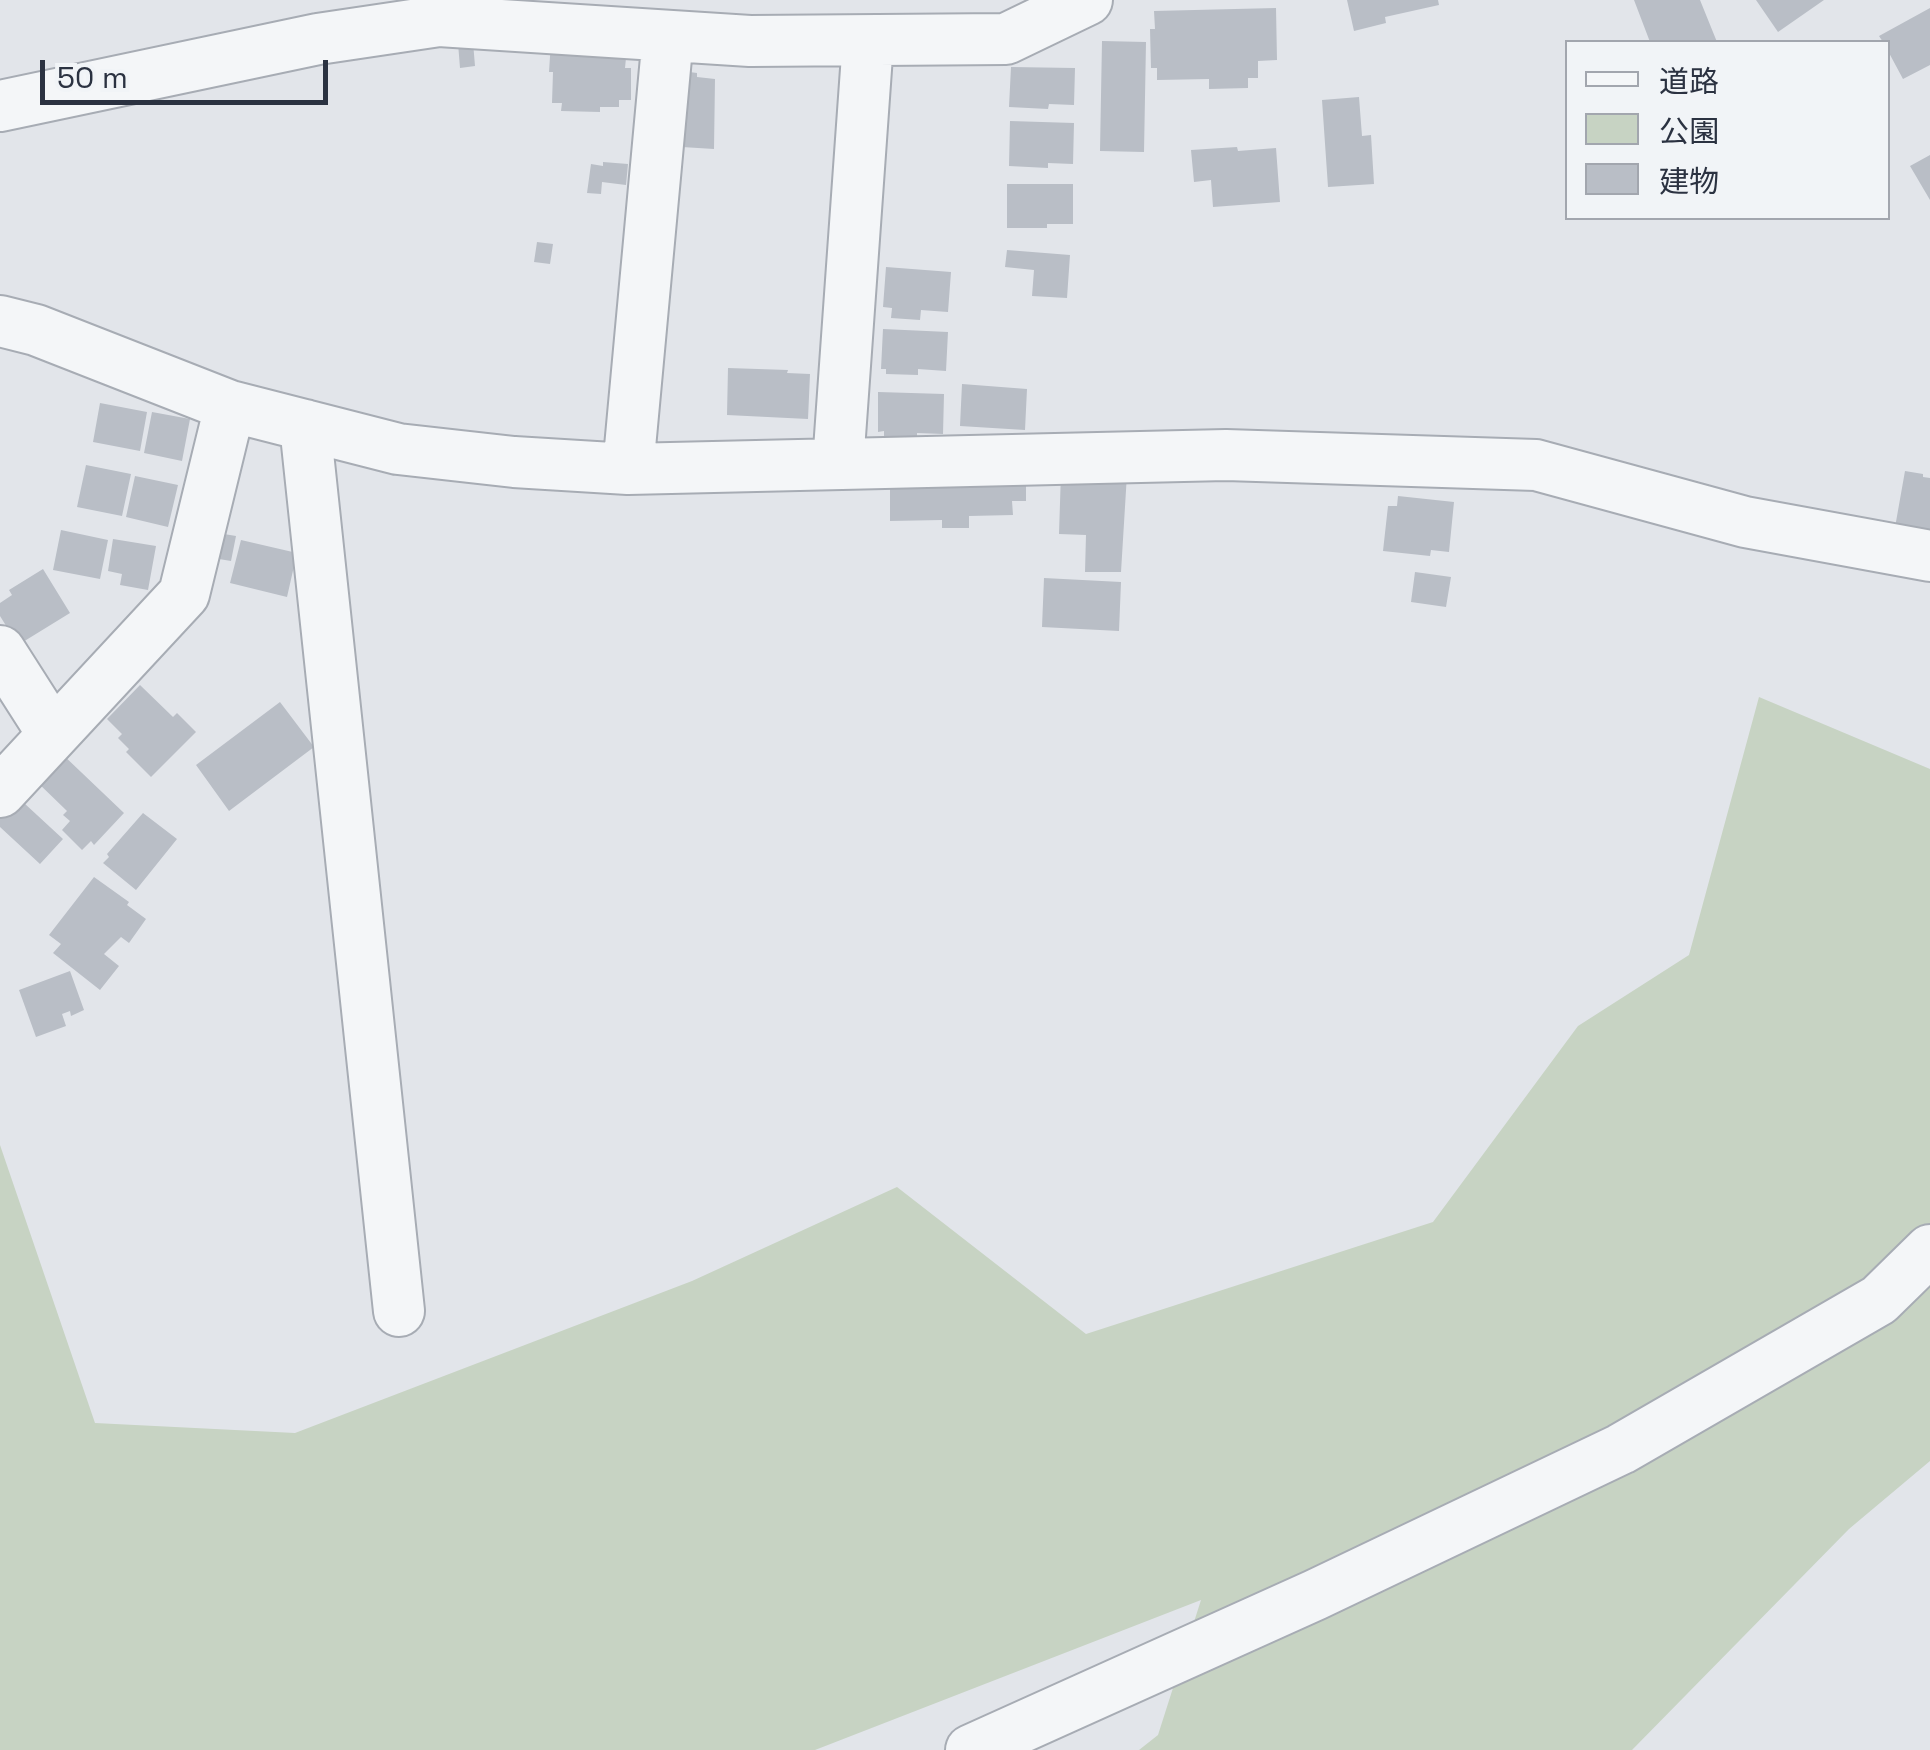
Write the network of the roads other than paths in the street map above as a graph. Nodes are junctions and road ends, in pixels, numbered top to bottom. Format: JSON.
{"nodes":[{"id":1,"x":1087,"y":0,"type":"edge"},
{"id":2,"x":362,"y":16,"type":"edge"},
{"id":3,"x":750,"y":21,"type":"edge"},
{"id":4,"x":668,"y":36,"type":"junction"},
{"id":5,"x":868,"y":42,"type":"junction"},
{"id":6,"x":0,"y":106,"type":"edge"},
{"id":7,"x":0,"y":321,"type":"edge"},
{"id":8,"x":230,"y":406,"type":"junction"},
{"id":9,"x":305,"y":425,"type":"junction"},
{"id":10,"x":838,"y":464,"type":"junction"},
{"id":11,"x":628,"y":468,"type":"junction"},
{"id":12,"x":1930,"y":556,"type":"edge"},
{"id":13,"x":0,"y":650,"type":"edge"},
{"id":14,"x":53,"y":734,"type":"junction"},
{"id":15,"x":0,"y":792,"type":"edge"},
{"id":16,"x":1930,"y":1250,"type":"edge"},
{"id":17,"x":399,"y":1312,"type":"dead end"},
{"id":18,"x":971,"y":1750,"type":"edge"}],
"edges":[{"from":1,"to":5,"type":"street"},
{"from":2,"to":4,"type":"street"},
{"from":2,"to":6,"type":"street"},
{"from":3,"to":4,"type":"street"},
{"from":3,"to":5,"type":"street"},
{"from":4,"to":11,"type":"street"},
{"from":5,"to":10,"type":"street"},
{"from":7,"to":8,"type":"street"},
{"from":8,"to":9,"type":"street"},
{"from":8,"to":14,"type":"street"},
{"from":9,"to":11,"type":"street"},
{"from":9,"to":17,"type":"street"},
{"from":10,"to":11,"type":"street"},
{"from":10,"to":12,"type":"street"},
{"from":13,"to":14,"type":"street"},
{"from":14,"to":15,"type":"street"},
{"from":16,"to":18,"type":"street"}]}
